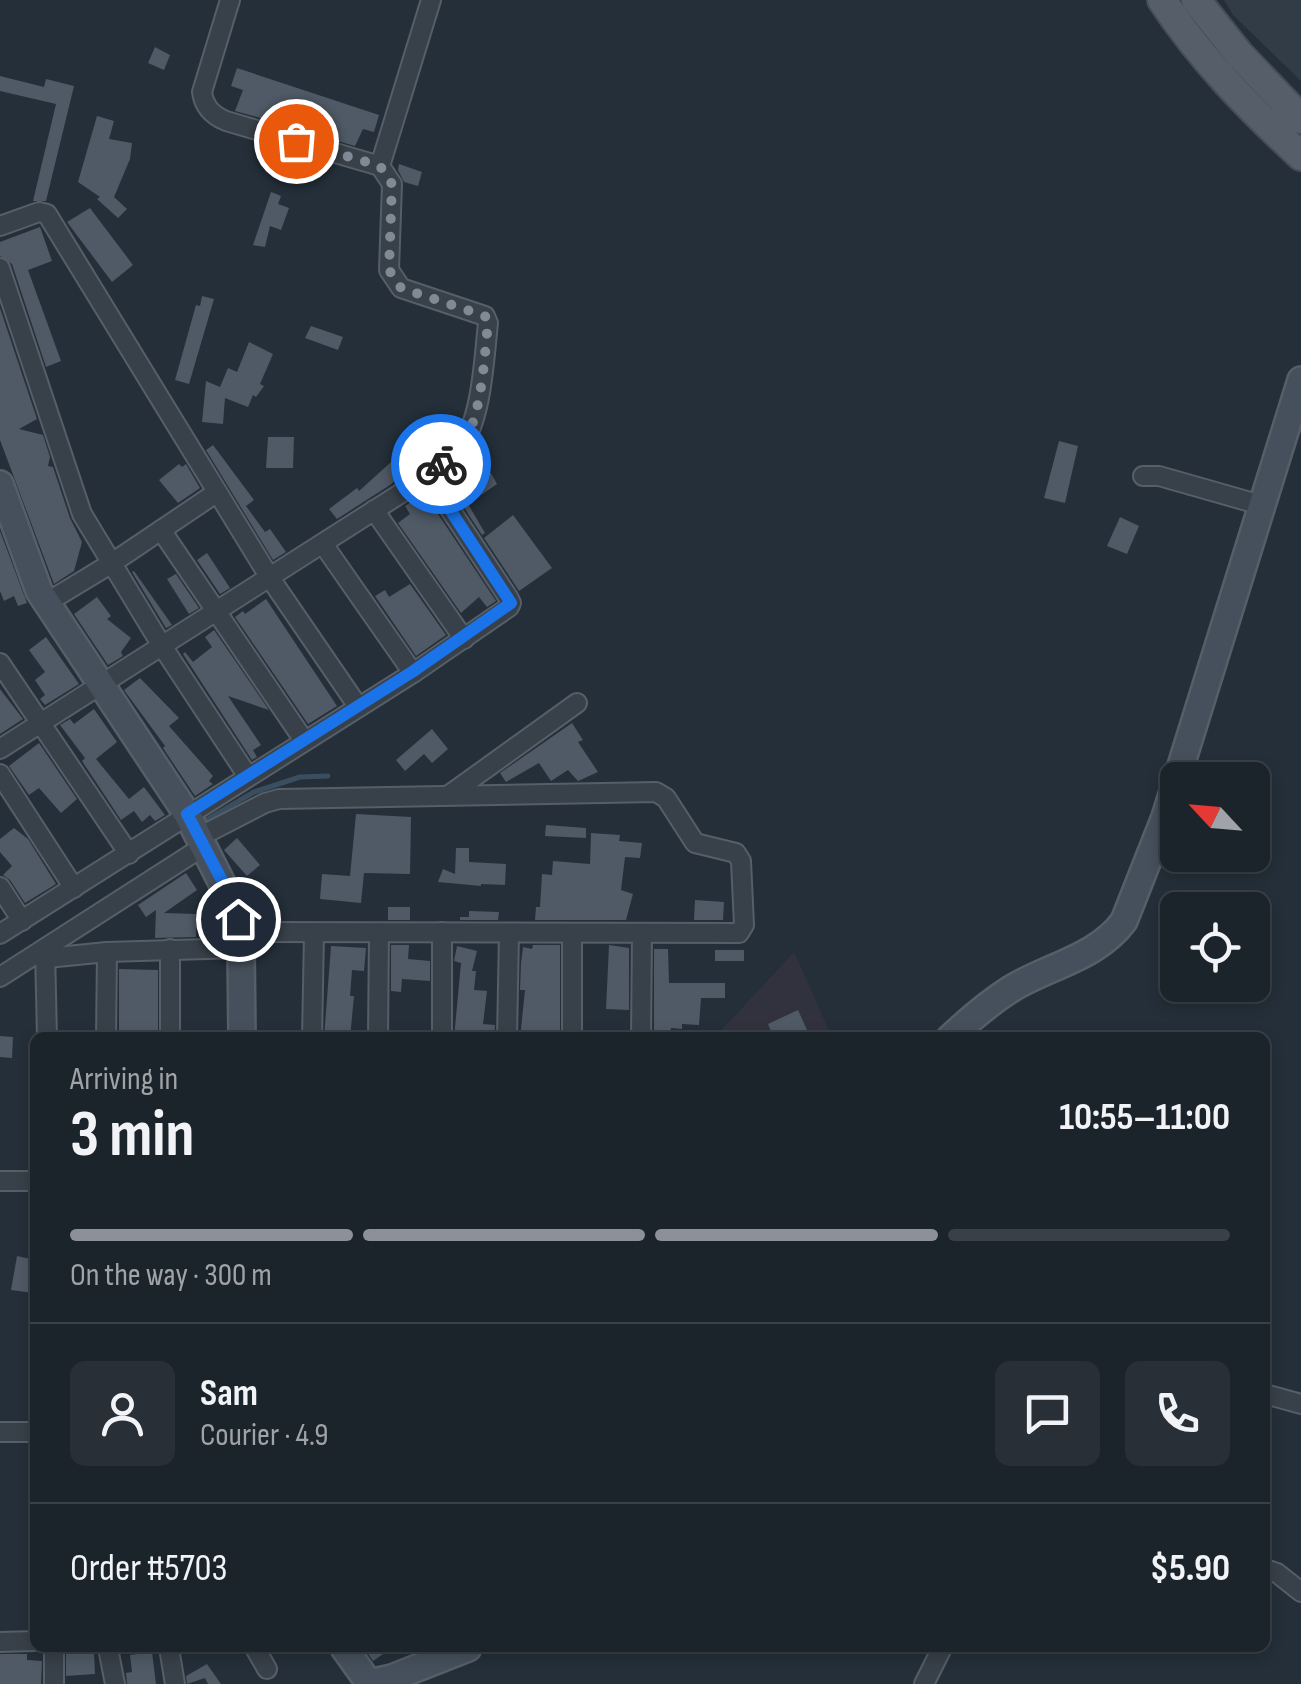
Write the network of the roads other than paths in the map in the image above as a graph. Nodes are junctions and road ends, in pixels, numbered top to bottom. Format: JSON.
{"nodes":[{"id":1,"x":230,"y":0,"type":"edge"},
{"id":2,"x":431,"y":0,"type":"edge"},
{"id":3,"x":1162,"y":0,"type":"edge"},
{"id":4,"x":1196,"y":0,"type":"edge"},
{"id":5,"x":1301,"y":120,"type":"edge"},
{"id":6,"x":1301,"y":156,"type":"edge"},
{"id":7,"x":380,"y":166,"type":"junction"},
{"id":8,"x":0,"y":226,"type":"edge"},
{"id":9,"x":0,"y":268,"type":"edge"},
{"id":10,"x":1301,"y":380,"type":"edge"},
{"id":11,"x":428,"y":476,"type":"junction"},
{"id":12,"x":1143,"y":476,"type":"dead end"},
{"id":13,"x":0,"y":484,"type":"edge"},
{"id":14,"x":216,"y":492,"type":"junction"},
{"id":15,"x":1261,"y":504,"type":"junction"},
{"id":16,"x":374,"y":510,"type":"junction"},
{"id":17,"x":162,"y":530,"type":"junction"},
{"id":18,"x":324,"y":544,"type":"junction"},
{"id":19,"x":112,"y":564,"type":"junction"},
{"id":20,"x":270,"y":578,"type":"junction"},
{"id":21,"x":46,"y":603,"type":"junction"},
{"id":22,"x":216,"y":613,"type":"junction"},
{"id":23,"x":464,"y":639,"type":"junction"},
{"id":24,"x":162,"y":646,"type":"junction"},
{"id":25,"x":0,"y":663,"type":"edge"},
{"id":26,"x":412,"y":672,"type":"junction"},
{"id":27,"x":102,"y":684,"type":"junction"},
{"id":28,"x":577,"y":703,"type":"dead end"},
{"id":29,"x":357,"y":705,"type":"junction"},
{"id":30,"x":42,"y":723,"type":"junction"},
{"id":31,"x":303,"y":740,"type":"junction"},
{"id":32,"x":0,"y":749,"type":"edge"},
{"id":33,"x":0,"y":774,"type":"edge"},
{"id":34,"x":247,"y":776,"type":"junction"},
{"id":35,"x":449,"y":795,"type":"junction"},
{"id":36,"x":187,"y":814,"type":"junction"},
{"id":37,"x":202,"y":842,"type":"junction"},
{"id":38,"x":129,"y":854,"type":"junction"},
{"id":39,"x":0,"y":887,"type":"edge"},
{"id":40,"x":74,"y":888,"type":"junction"},
{"id":41,"x":22,"y":921,"type":"junction"},
{"id":42,"x":442,"y":932,"type":"junction"},
{"id":43,"x":314,"y":933,"type":"junction"},
{"id":44,"x":379,"y":933,"type":"junction"},
{"id":45,"x":510,"y":933,"type":"junction"},
{"id":46,"x":572,"y":933,"type":"junction"},
{"id":47,"x":0,"y":934,"type":"edge"},
{"id":48,"x":642,"y":934,"type":"junction"},
{"id":49,"x":240,"y":940,"type":"junction"},
{"id":50,"x":170,"y":949,"type":"junction"},
{"id":51,"x":107,"y":952,"type":"junction"},
{"id":52,"x":46,"y":954,"type":"junction"},
{"id":53,"x":0,"y":976,"type":"edge"},
{"id":54,"x":47,"y":1032,"type":"edge"},
{"id":55,"x":106,"y":1032,"type":"edge"},
{"id":56,"x":170,"y":1032,"type":"edge"},
{"id":57,"x":242,"y":1032,"type":"edge"},
{"id":58,"x":312,"y":1032,"type":"edge"},
{"id":59,"x":378,"y":1032,"type":"edge"},
{"id":60,"x":442,"y":1032,"type":"edge"},
{"id":61,"x":507,"y":1032,"type":"edge"},
{"id":62,"x":572,"y":1032,"type":"edge"},
{"id":63,"x":641,"y":1032,"type":"edge"},
{"id":64,"x":957,"y":1032,"type":"edge"},
{"id":65,"x":0,"y":1181,"type":"edge"},
{"id":66,"x":30,"y":1181,"type":"edge"},
{"id":67,"x":1270,"y":1395,"type":"edge"},
{"id":68,"x":1301,"y":1404,"type":"edge"},
{"id":69,"x":0,"y":1432,"type":"edge"},
{"id":70,"x":30,"y":1432,"type":"edge"},
{"id":71,"x":1270,"y":1571,"type":"edge"},
{"id":72,"x":1301,"y":1592,"type":"edge"},
{"id":73,"x":30,"y":1641,"type":"edge"},
{"id":74,"x":0,"y":1642,"type":"edge"},
{"id":75,"x":54,"y":1652,"type":"edge"},
{"id":76,"x":109,"y":1652,"type":"edge"},
{"id":77,"x":171,"y":1652,"type":"edge"},
{"id":78,"x":257,"y":1652,"type":"edge"},
{"id":79,"x":347,"y":1652,"type":"edge"},
{"id":80,"x":940,"y":1652,"type":"edge"},
{"id":81,"x":426,"y":1656,"type":"edge"},
{"id":82,"x":267,"y":1670,"type":"dead end"},
{"id":83,"x":369,"y":1683,"type":"edge"},
{"id":84,"x":54,"y":1684,"type":"edge"},
{"id":85,"x":115,"y":1684,"type":"edge"},
{"id":86,"x":175,"y":1684,"type":"edge"},
{"id":87,"x":924,"y":1684,"type":"edge"}],
"edges":[{"from":1,"to":7,"type":"street"},
{"from":2,"to":7,"type":"street"},
{"from":3,"to":6,"type":"main road"},
{"from":4,"to":5,"type":"main road"},
{"from":7,"to":11,"type":"street"},
{"from":8,"to":14,"type":"street"},
{"from":9,"to":19,"type":"street"},
{"from":10,"to":15,"type":"street"},
{"from":11,"to":16,"type":"street"},
{"from":11,"to":23,"type":"street"},
{"from":12,"to":15,"type":"street"},
{"from":13,"to":21,"type":"street"},
{"from":14,"to":17,"type":"street"},
{"from":14,"to":20,"type":"street"},
{"from":15,"to":64,"type":"street"},
{"from":16,"to":18,"type":"street"},
{"from":16,"to":23,"type":"street"},
{"from":17,"to":19,"type":"street"},
{"from":17,"to":22,"type":"street"},
{"from":18,"to":20,"type":"street"},
{"from":18,"to":26,"type":"street"},
{"from":19,"to":21,"type":"street"},
{"from":19,"to":24,"type":"street"},
{"from":20,"to":22,"type":"street"},
{"from":20,"to":29,"type":"street"},
{"from":21,"to":27,"type":"street"},
{"from":22,"to":24,"type":"street"},
{"from":22,"to":31,"type":"street"},
{"from":23,"to":26,"type":"street"},
{"from":24,"to":27,"type":"street"},
{"from":24,"to":34,"type":"street"},
{"from":25,"to":30,"type":"street"},
{"from":26,"to":29,"type":"street"},
{"from":27,"to":30,"type":"street"},
{"from":27,"to":36,"type":"street"},
{"from":28,"to":35,"type":"street"},
{"from":29,"to":31,"type":"street"},
{"from":30,"to":32,"type":"street"},
{"from":30,"to":38,"type":"street"},
{"from":31,"to":34,"type":"street"},
{"from":33,"to":40,"type":"street"},
{"from":34,"to":36,"type":"street"},
{"from":35,"to":37,"type":"street"},
{"from":35,"to":48,"type":"street"},
{"from":36,"to":37,"type":"street"},
{"from":36,"to":38,"type":"street"},
{"from":37,"to":49,"type":"street"},
{"from":37,"to":52,"type":"street"},
{"from":38,"to":40,"type":"street"},
{"from":39,"to":41,"type":"street"},
{"from":40,"to":41,"type":"street"},
{"from":41,"to":47,"type":"street"},
{"from":42,"to":44,"type":"street"},
{"from":42,"to":45,"type":"street"},
{"from":42,"to":60,"type":"street"},
{"from":43,"to":44,"type":"street"},
{"from":43,"to":49,"type":"street"},
{"from":43,"to":58,"type":"street"},
{"from":44,"to":59,"type":"street"},
{"from":45,"to":46,"type":"street"},
{"from":45,"to":61,"type":"street"},
{"from":46,"to":48,"type":"street"},
{"from":46,"to":62,"type":"street"},
{"from":48,"to":63,"type":"street"},
{"from":49,"to":50,"type":"street"},
{"from":49,"to":57,"type":"street"},
{"from":50,"to":51,"type":"street"},
{"from":50,"to":56,"type":"street"},
{"from":51,"to":52,"type":"street"},
{"from":51,"to":55,"type":"street"},
{"from":52,"to":53,"type":"street"},
{"from":52,"to":54,"type":"street"},
{"from":65,"to":66,"type":"street"},
{"from":67,"to":68,"type":"street"},
{"from":69,"to":70,"type":"street"},
{"from":71,"to":72,"type":"street"},
{"from":73,"to":74,"type":"street"},
{"from":75,"to":84,"type":"street"},
{"from":76,"to":85,"type":"street"},
{"from":77,"to":86,"type":"street"},
{"from":78,"to":82,"type":"street"},
{"from":79,"to":83,"type":"street"},
{"from":80,"to":87,"type":"street"},
{"from":81,"to":83,"type":"street"}]}
